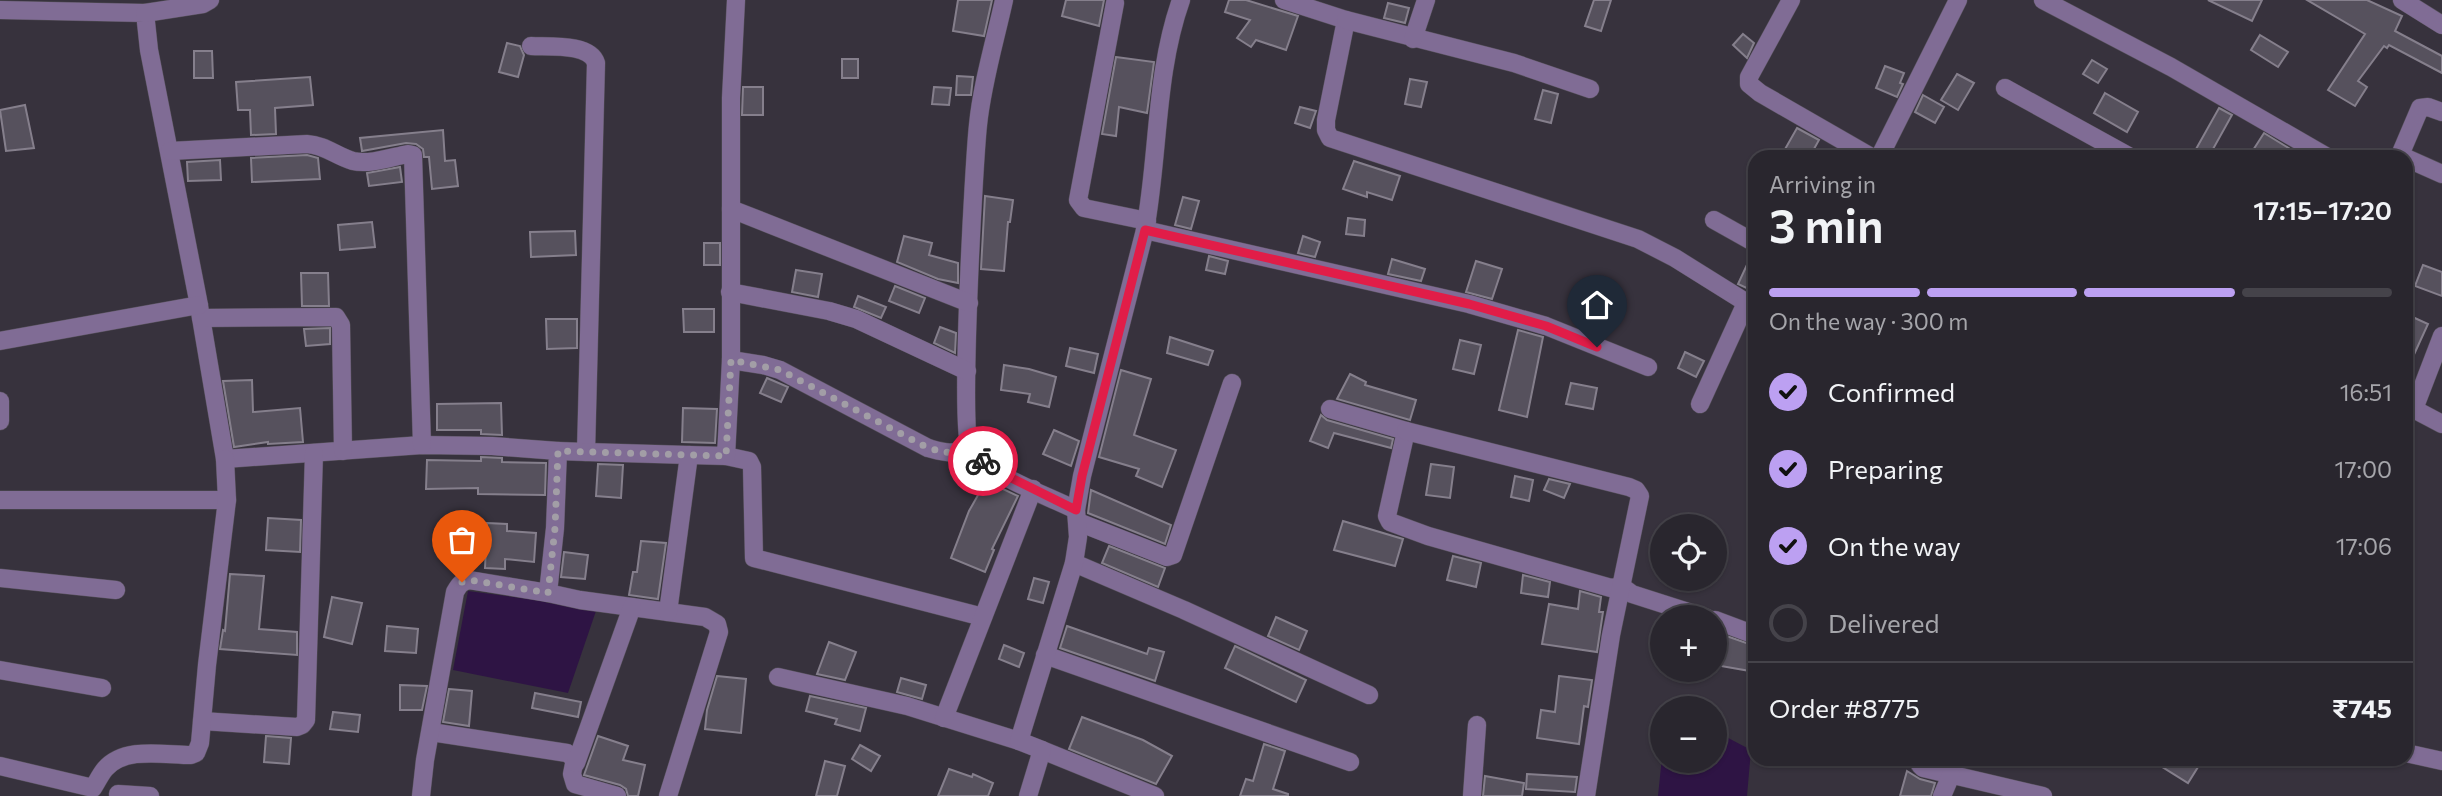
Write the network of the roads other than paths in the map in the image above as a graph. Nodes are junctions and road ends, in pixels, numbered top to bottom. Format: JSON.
{"nodes":[{"id":1,"x":210,"y":0,"type":"edge"},
{"id":2,"x":736,"y":0,"type":"edge"},
{"id":3,"x":1004,"y":0,"type":"edge"},
{"id":4,"x":1181,"y":0,"type":"edge"},
{"id":5,"x":1284,"y":0,"type":"edge"},
{"id":6,"x":1426,"y":0,"type":"edge"},
{"id":7,"x":1791,"y":0,"type":"edge"},
{"id":8,"x":1958,"y":0,"type":"edge"},
{"id":9,"x":2043,"y":0,"type":"edge"},
{"id":10,"x":2402,"y":0,"type":"edge"},
{"id":11,"x":1115,"y":3,"type":"dead end"},
{"id":12,"x":0,"y":10,"type":"edge"},
{"id":13,"x":145,"y":13,"type":"junction"},
{"id":14,"x":1346,"y":20,"type":"junction"},
{"id":15,"x":2442,"y":25,"type":"edge"},
{"id":16,"x":1413,"y":39,"type":"junction"},
{"id":17,"x":531,"y":46,"type":"dead end"},
{"id":18,"x":2005,"y":88,"type":"dead end"},
{"id":19,"x":1590,"y":89,"type":"dead end"},
{"id":20,"x":2442,"y":112,"type":"edge"},
{"id":21,"x":1859,"y":150,"type":"edge"},
{"id":22,"x":1883,"y":150,"type":"edge"},
{"id":23,"x":2117,"y":150,"type":"edge"},
{"id":24,"x":2315,"y":150,"type":"edge"},
{"id":25,"x":2405,"y":150,"type":"edge"},
{"id":26,"x":170,"y":151,"type":"junction"},
{"id":27,"x":2413,"y":162,"type":"edge"},
{"id":28,"x":2442,"y":174,"type":"edge"},
{"id":29,"x":731,"y":209,"type":"junction"},
{"id":30,"x":1714,"y":220,"type":"dead end"},
{"id":31,"x":1146,"y":226,"type":"junction"},
{"id":32,"x":1748,"y":239,"type":"edge"},
{"id":33,"x":730,"y":292,"type":"junction"},
{"id":34,"x":969,"y":303,"type":"junction"},
{"id":35,"x":1748,"y":303,"type":"edge"},
{"id":36,"x":200,"y":311,"type":"junction"},
{"id":37,"x":1748,"y":311,"type":"edge"},
{"id":38,"x":2442,"y":336,"type":"edge"},
{"id":39,"x":0,"y":341,"type":"edge"},
{"id":40,"x":731,"y":360,"type":"junction"},
{"id":41,"x":1648,"y":367,"type":"dead end"},
{"id":42,"x":967,"y":371,"type":"junction"},
{"id":43,"x":1232,"y":383,"type":"dead end"},
{"id":44,"x":2413,"y":400,"type":"edge"},
{"id":45,"x":0,"y":401,"type":"edge"},
{"id":46,"x":1700,"y":404,"type":"dead end"},
{"id":47,"x":1330,"y":409,"type":"dead end"},
{"id":48,"x":2413,"y":409,"type":"edge"},
{"id":49,"x":0,"y":421,"type":"edge"},
{"id":50,"x":2442,"y":424,"type":"edge"},
{"id":51,"x":1406,"y":431,"type":"junction"},
{"id":52,"x":422,"y":445,"type":"junction"},
{"id":53,"x":968,"y":447,"type":"junction"},
{"id":54,"x":343,"y":451,"type":"junction"},
{"id":55,"x":558,"y":451,"type":"junction"},
{"id":56,"x":586,"y":452,"type":"junction"},
{"id":57,"x":314,"y":453,"type":"junction"},
{"id":58,"x":689,"y":455,"type":"junction"},
{"id":59,"x":726,"y":456,"type":"junction"},
{"id":60,"x":225,"y":459,"type":"junction"},
{"id":61,"x":1033,"y":489,"type":"junction"},
{"id":62,"x":0,"y":500,"type":"edge"},
{"id":63,"x":227,"y":500,"type":"junction"},
{"id":64,"x":1077,"y":516,"type":"junction"},
{"id":65,"x":1074,"y":563,"type":"junction"},
{"id":66,"x":0,"y":578,"type":"edge"},
{"id":67,"x":1621,"y":586,"type":"junction"},
{"id":68,"x":116,"y":590,"type":"dead end"},
{"id":69,"x":548,"y":593,"type":"junction"},
{"id":70,"x":1666,"y":605,"type":"edge"},
{"id":71,"x":632,"y":607,"type":"junction"},
{"id":72,"x":668,"y":612,"type":"junction"},
{"id":73,"x":983,"y":617,"type":"junction"},
{"id":74,"x":1727,"y":624,"type":"edge"},
{"id":75,"x":1748,"y":632,"type":"edge"},
{"id":76,"x":1045,"y":655,"type":"junction"},
{"id":77,"x":0,"y":670,"type":"edge"},
{"id":78,"x":778,"y":677,"type":"dead end"},
{"id":79,"x":102,"y":688,"type":"dead end"},
{"id":80,"x":1368,"y":695,"type":"dead end"},
{"id":81,"x":944,"y":718,"type":"junction"},
{"id":82,"x":202,"y":721,"type":"junction"},
{"id":83,"x":1477,"y":725,"type":"dead end"},
{"id":84,"x":431,"y":732,"type":"junction"},
{"id":85,"x":1019,"y":741,"type":"junction"},
{"id":86,"x":1042,"y":750,"type":"junction"},
{"id":87,"x":2413,"y":755,"type":"edge"},
{"id":88,"x":2442,"y":761,"type":"edge"},
{"id":89,"x":1350,"y":762,"type":"dead end"},
{"id":90,"x":0,"y":766,"type":"edge"},
{"id":91,"x":1921,"y":766,"type":"edge"},
{"id":92,"x":1951,"y":775,"type":"junction"},
{"id":93,"x":572,"y":780,"type":"edge"},
{"id":94,"x":93,"y":788,"type":"junction"},
{"id":95,"x":118,"y":795,"type":"edge"},
{"id":96,"x":150,"y":796,"type":"edge"},
{"id":97,"x":421,"y":796,"type":"edge"},
{"id":98,"x":617,"y":796,"type":"edge"},
{"id":99,"x":668,"y":796,"type":"edge"},
{"id":100,"x":1028,"y":796,"type":"edge"},
{"id":101,"x":1155,"y":796,"type":"edge"},
{"id":102,"x":1472,"y":796,"type":"edge"},
{"id":103,"x":1586,"y":796,"type":"edge"},
{"id":104,"x":1942,"y":796,"type":"edge"},
{"id":105,"x":2042,"y":796,"type":"edge"}],
"edges":[{"from":1,"to":13,"type":"street"},
{"from":2,"to":29,"type":"street"},
{"from":3,"to":34,"type":"street"},
{"from":4,"to":31,"type":"street"},
{"from":5,"to":14,"type":"street"},
{"from":6,"to":16,"type":"street"},
{"from":7,"to":21,"type":"street"},
{"from":8,"to":22,"type":"street"},
{"from":9,"to":24,"type":"street"},
{"from":10,"to":15,"type":"street"},
{"from":11,"to":31,"type":"street"},
{"from":12,"to":13,"type":"street"},
{"from":13,"to":26,"type":"street"},
{"from":14,"to":16,"type":"street"},
{"from":14,"to":35,"type":"street"},
{"from":16,"to":19,"type":"street"},
{"from":17,"to":56,"type":"street"},
{"from":18,"to":23,"type":"street"},
{"from":20,"to":25,"type":"street"},
{"from":26,"to":36,"type":"street"},
{"from":26,"to":52,"type":"street"},
{"from":27,"to":28,"type":"street"},
{"from":29,"to":33,"type":"street"},
{"from":29,"to":34,"type":"street"},
{"from":30,"to":32,"type":"street"},
{"from":31,"to":41,"type":"street"},
{"from":31,"to":64,"type":"street"},
{"from":33,"to":40,"type":"street"},
{"from":33,"to":42,"type":"street"},
{"from":34,"to":42,"type":"street"},
{"from":36,"to":39,"type":"street"},
{"from":36,"to":54,"type":"street"},
{"from":36,"to":60,"type":"street"},
{"from":37,"to":46,"type":"street"},
{"from":38,"to":44,"type":"street"},
{"from":40,"to":53,"type":"street"},
{"from":40,"to":59,"type":"street"},
{"from":42,"to":53,"type":"street"},
{"from":43,"to":64,"type":"street"},
{"from":45,"to":49,"type":"street"},
{"from":47,"to":51,"type":"street"},
{"from":48,"to":50,"type":"street"},
{"from":51,"to":67,"type":"street"},
{"from":51,"to":67,"type":"street"},
{"from":52,"to":54,"type":"street"},
{"from":52,"to":55,"type":"street"},
{"from":53,"to":61,"type":"street"},
{"from":54,"to":57,"type":"street"},
{"from":55,"to":56,"type":"street"},
{"from":55,"to":69,"type":"street"},
{"from":56,"to":58,"type":"street"},
{"from":57,"to":60,"type":"street"},
{"from":57,"to":82,"type":"street"},
{"from":58,"to":59,"type":"street"},
{"from":58,"to":72,"type":"street"},
{"from":59,"to":73,"type":"street"},
{"from":60,"to":63,"type":"street"},
{"from":61,"to":64,"type":"street"},
{"from":61,"to":73,"type":"street"},
{"from":62,"to":63,"type":"street"},
{"from":63,"to":82,"type":"street"},
{"from":64,"to":65,"type":"street"},
{"from":65,"to":76,"type":"street"},
{"from":65,"to":80,"type":"street"},
{"from":66,"to":68,"type":"street"},
{"from":67,"to":70,"type":"street"},
{"from":67,"to":103,"type":"street"},
{"from":69,"to":71,"type":"street"},
{"from":69,"to":84,"type":"street"},
{"from":71,"to":72,"type":"street"},
{"from":71,"to":93,"type":"street"},
{"from":72,"to":99,"type":"street"},
{"from":73,"to":81,"type":"street"},
{"from":74,"to":75,"type":"street"},
{"from":76,"to":85,"type":"street"},
{"from":76,"to":89,"type":"street"},
{"from":77,"to":79,"type":"street"},
{"from":78,"to":81,"type":"street"},
{"from":81,"to":85,"type":"street"},
{"from":82,"to":94,"type":"street"},
{"from":83,"to":102,"type":"street"},
{"from":84,"to":93,"type":"street"},
{"from":84,"to":97,"type":"street"},
{"from":85,"to":86,"type":"street"},
{"from":86,"to":100,"type":"street"},
{"from":86,"to":101,"type":"street"},
{"from":87,"to":88,"type":"street"},
{"from":90,"to":94,"type":"street"},
{"from":91,"to":92,"type":"street"},
{"from":92,"to":104,"type":"street"},
{"from":92,"to":105,"type":"street"},
{"from":93,"to":98,"type":"street"},
{"from":94,"to":95,"type":"street"},
{"from":95,"to":96,"type":"street"}]}
